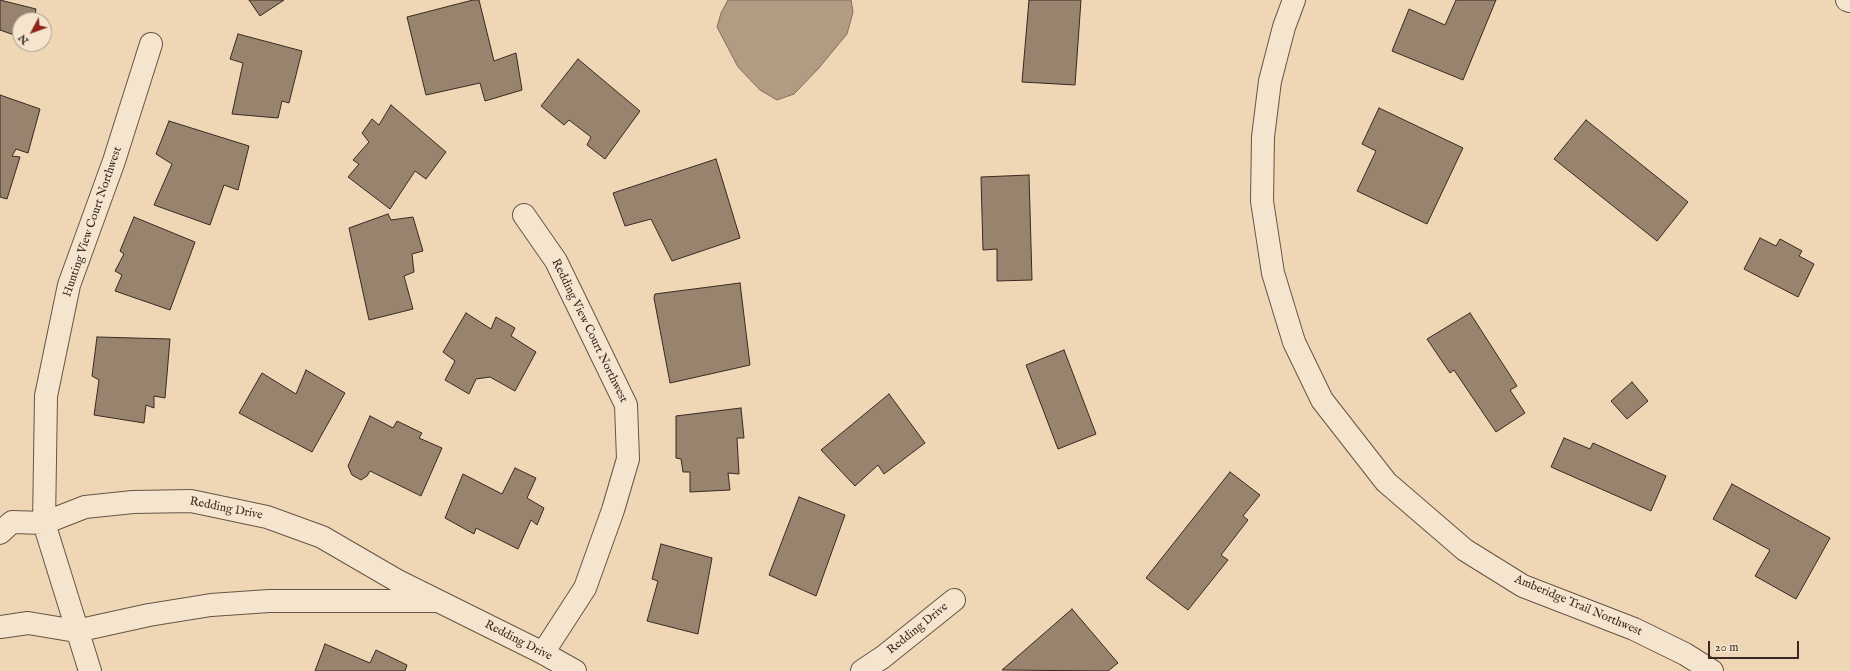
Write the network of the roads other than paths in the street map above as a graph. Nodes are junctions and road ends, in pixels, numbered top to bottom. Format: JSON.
{"nodes":[{"id":1,"x":1294,"y":0,"type":"edge"},
{"id":2,"x":151,"y":44,"type":"dead end"},
{"id":3,"x":524,"y":215,"type":"dead end"},
{"id":4,"x":44,"y":523,"type":"junction"},
{"id":5,"x":0,"y":533,"type":"edge"},
{"id":6,"x":954,"y":600,"type":"dead end"},
{"id":7,"x":439,"y":601,"type":"junction"},
{"id":8,"x":0,"y":626,"type":"edge"},
{"id":9,"x":76,"y":631,"type":"junction"},
{"id":10,"x":543,"y":653,"type":"junction"},
{"id":11,"x":90,"y":671,"type":"edge"},
{"id":12,"x":575,"y":671,"type":"edge"},
{"id":13,"x":862,"y":671,"type":"edge"},
{"id":14,"x":1712,"y":671,"type":"edge"}],
"edges":[{"from":1,"to":14,"type":"street","name":"Amberidge Trail Northwest"},
{"from":2,"to":4,"type":"street","name":"Hunting View Court Northwest"},
{"from":3,"to":10,"type":"street","name":"Redding View Court Northwest"},
{"from":4,"to":5,"type":"street","name":"Redding Drive"},
{"from":4,"to":7,"type":"street","name":"Redding Drive"},
{"from":4,"to":9,"type":"street","name":"Hunting View Court Northwest"},
{"from":6,"to":13,"type":"street","name":"Redding Drive"},
{"from":7,"to":9,"type":"street","name":"Redding Drive"},
{"from":7,"to":10,"type":"street","name":"Redding Drive"},
{"from":8,"to":9,"type":"street","name":"Redding Drive"},
{"from":9,"to":11,"type":"street","name":"Hunting View Court Northwest"},
{"from":10,"to":12,"type":"street","name":"Redding Drive"}]}
